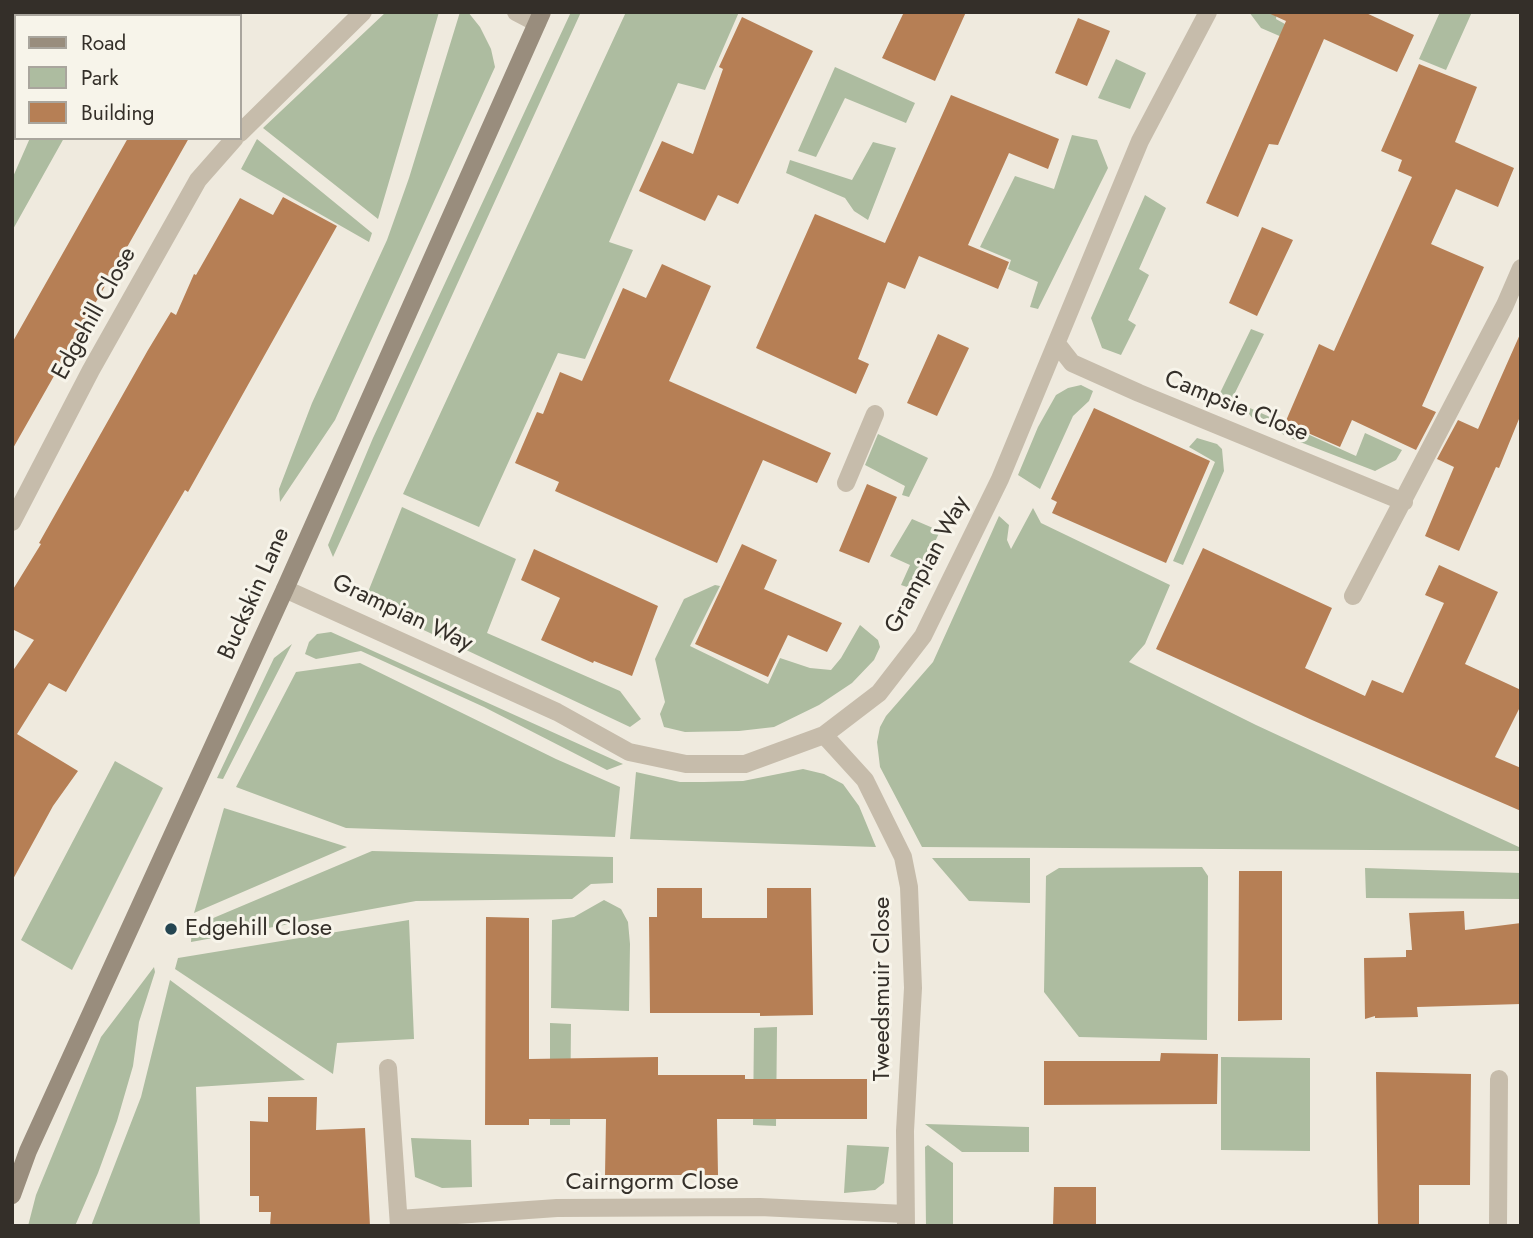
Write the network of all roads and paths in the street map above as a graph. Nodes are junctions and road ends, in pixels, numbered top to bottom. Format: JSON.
{"nodes":[{"id":1,"x":363,"y":12,"type":"edge"},
{"id":2,"x":516,"y":12,"type":"edge"},
{"id":3,"x":1208,"y":12,"type":"edge"},
{"id":4,"x":540,"y":18,"type":"edge"},
{"id":5,"x":242,"y":131,"type":"edge"},
{"id":6,"x":233,"y":140,"type":"edge"},
{"id":7,"x":1521,"y":268,"type":"edge"},
{"id":8,"x":1058,"y":345,"type":"junction"},
{"id":9,"x":876,"y":414,"type":"dead end"},
{"id":10,"x":846,"y":483,"type":"dead end"},
{"id":11,"x":1404,"y":502,"type":"junction"},
{"id":12,"x":12,"y":522,"type":"edge"},
{"id":13,"x":285,"y":589,"type":"junction"},
{"id":14,"x":1353,"y":596,"type":"dead end"},
{"id":15,"x":824,"y":736,"type":"junction"},
{"id":16,"x":388,"y":1068,"type":"dead end"},
{"id":17,"x":1499,"y":1079,"type":"dead end"},
{"id":18,"x":12,"y":1195,"type":"edge"},
{"id":19,"x":905,"y":1220,"type":"edge"},
{"id":20,"x":399,"y":1222,"type":"edge"},
{"id":21,"x":1498,"y":1226,"type":"edge"}],
"edges":[{"from":1,"to":5,"type":"street"},
{"from":2,"to":4,"type":"street"},
{"from":3,"to":8,"type":"street","name":"Grampian Way"},
{"from":4,"to":13,"type":"street","name":"Buckskin Lane"},
{"from":6,"to":12,"type":"street","name":"Edgehill Close"},
{"from":7,"to":11,"type":"street"},
{"from":8,"to":11,"type":"street","name":"Campsie Close"},
{"from":8,"to":15,"type":"street","name":"Grampian Way"},
{"from":9,"to":10,"type":"street"},
{"from":11,"to":14,"type":"street"},
{"from":13,"to":15,"type":"street","name":"Grampian Way"},
{"from":13,"to":18,"type":"street","name":"Buckskin Lane"},
{"from":15,"to":19,"type":"street","name":"Tweedsmuir Close"},
{"from":16,"to":20,"type":"street","name":"Cairngorm Close"},
{"from":17,"to":21,"type":"street"},
{"from":19,"to":20,"type":"street","name":"Cairngorm Close"}]}
